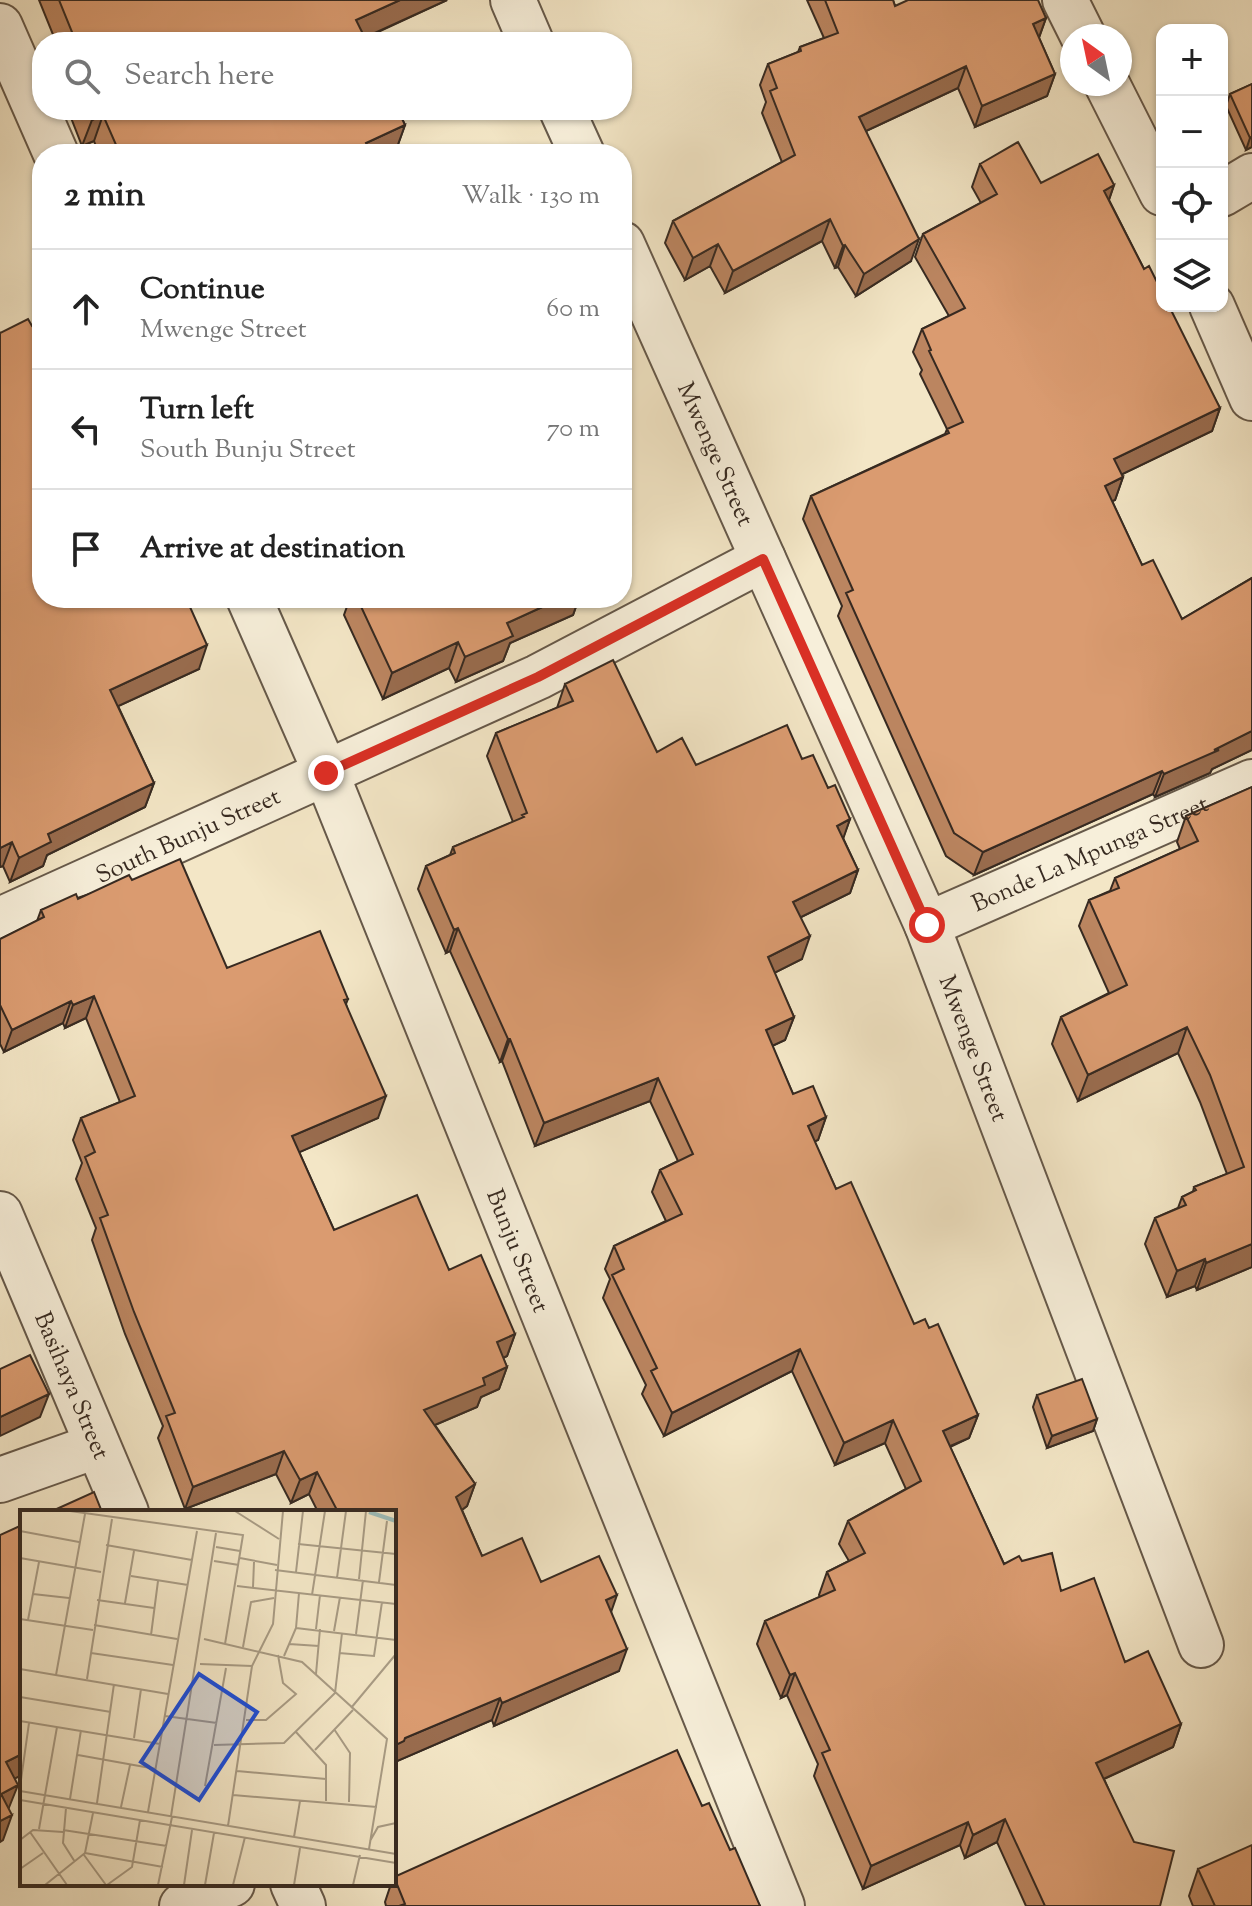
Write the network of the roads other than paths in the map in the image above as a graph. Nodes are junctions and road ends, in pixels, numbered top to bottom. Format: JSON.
{"nodes":[{"id":1,"x":513,"y":0,"type":"edge"},
{"id":2,"x":1065,"y":0,"type":"edge"},
{"id":3,"x":1077,"y":24,"type":"edge"},
{"id":4,"x":0,"y":26,"type":"edge"},
{"id":5,"x":527,"y":32,"type":"edge"},
{"id":6,"x":1113,"y":96,"type":"edge"},
{"id":7,"x":32,"y":99,"type":"edge"},
{"id":8,"x":41,"y":120,"type":"edge"},
{"id":9,"x":567,"y":120,"type":"edge"},
{"id":10,"x":52,"y":144,"type":"edge"},
{"id":11,"x":577,"y":144,"type":"edge"},
{"id":12,"x":1252,"y":176,"type":"edge"},
{"id":13,"x":1156,"y":181,"type":"edge"},
{"id":14,"x":1228,"y":190,"type":"edge"},
{"id":15,"x":632,"y":266,"type":"edge"},
{"id":16,"x":1215,"y":312,"type":"edge"},
{"id":17,"x":1252,"y":398,"type":"edge"},
{"id":18,"x":763,"y":559,"type":"junction"},
{"id":19,"x":253,"y":608,"type":"edge"},
{"id":20,"x":326,"y":773,"type":"junction"},
{"id":21,"x":1252,"y":782,"type":"edge"},
{"id":22,"x":0,"y":920,"type":"edge"},
{"id":23,"x":927,"y":925,"type":"junction"},
{"id":24,"x":0,"y":1214,"type":"edge"},
{"id":25,"x":96,"y":1446,"type":"junction"},
{"id":26,"x":0,"y":1480,"type":"edge"},
{"id":27,"x":125,"y":1510,"type":"edge"},
{"id":28,"x":1201,"y":1645,"type":"dead end"},
{"id":29,"x":227,"y":1886,"type":"edge"},
{"id":30,"x":294,"y":1886,"type":"edge"},
{"id":31,"x":182,"y":1906,"type":"edge"},
{"id":32,"x":303,"y":1906,"type":"edge"},
{"id":33,"x":782,"y":1906,"type":"edge"}],
"edges":[{"from":1,"to":5,"type":"street"},
{"from":2,"to":3,"type":"street"},
{"from":4,"to":7,"type":"street"},
{"from":6,"to":13,"type":"street"},
{"from":8,"to":10,"type":"street"},
{"from":9,"to":11,"type":"street"},
{"from":12,"to":14,"type":"street"},
{"from":15,"to":18,"type":"street","name":"Mwenge Street"},
{"from":16,"to":17,"type":"street"},
{"from":18,"to":20,"type":"street","name":"South Bunju Street"},
{"from":18,"to":23,"type":"street","name":"Mwenge Street"},
{"from":19,"to":20,"type":"street","name":"Bunju Street"},
{"from":20,"to":22,"type":"street","name":"South Bunju Street"},
{"from":20,"to":33,"type":"street","name":"Bunju Street"},
{"from":21,"to":23,"type":"street","name":"Bonde La Mpunga Street"},
{"from":23,"to":28,"type":"street","name":"Mwenge Street"},
{"from":24,"to":25,"type":"street","name":"Basihaya Street"},
{"from":25,"to":26,"type":"street"},
{"from":25,"to":27,"type":"street","name":"Basihaya Street"},
{"from":29,"to":31,"type":"street"},
{"from":30,"to":32,"type":"street"}]}
